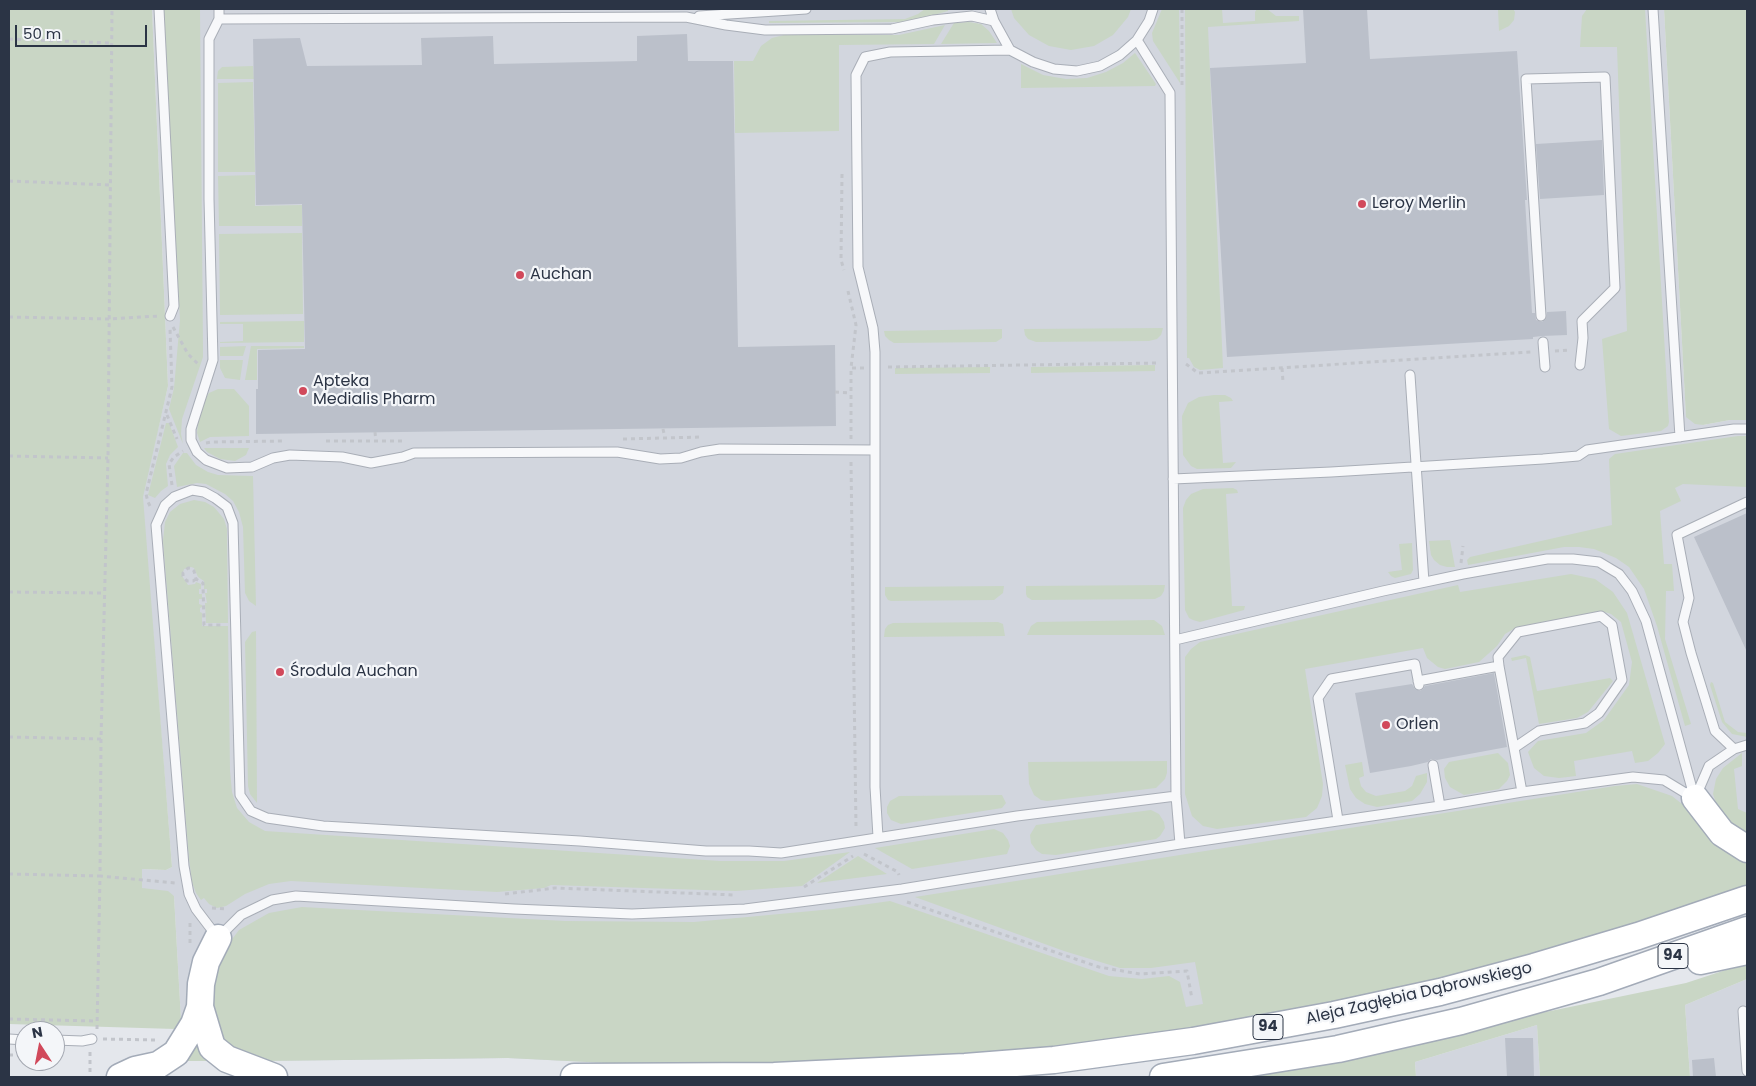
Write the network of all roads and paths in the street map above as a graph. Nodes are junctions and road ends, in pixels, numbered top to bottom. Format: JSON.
{"nodes":[{"id":1,"x":112,"y":9,"type":"edge"},
{"id":2,"x":159,"y":9,"type":"edge"},
{"id":3,"x":219,"y":9,"type":"edge"},
{"id":4,"x":806,"y":9,"type":"edge"},
{"id":5,"x":990,"y":9,"type":"edge"},
{"id":6,"x":1153,"y":9,"type":"edge"},
{"id":7,"x":1182,"y":9,"type":"edge"},
{"id":8,"x":1653,"y":9,"type":"edge"},
{"id":9,"x":686,"y":17,"type":"junction"},
{"id":10,"x":219,"y":20,"type":"junction"},
{"id":11,"x":994,"y":21,"type":"junction"},
{"id":12,"x":9,"y":40,"type":"edge"},
{"id":13,"x":1137,"y":40,"type":"junction"},
{"id":14,"x":111,"y":42,"type":"junction"},
{"id":15,"x":1010,"y":50,"type":"junction"},
{"id":16,"x":1182,"y":97,"type":"dead end"},
{"id":17,"x":9,"y":182,"type":"edge"},
{"id":18,"x":112,"y":185,"type":"junction"},
{"id":19,"x":170,"y":316,"type":"junction"},
{"id":20,"x":1541,"y":316,"type":"dead end"},
{"id":21,"x":9,"y":317,"type":"edge"},
{"id":22,"x":110,"y":319,"type":"junction"},
{"id":23,"x":1543,"y":347,"type":"junction"},
{"id":24,"x":1581,"y":349,"type":"junction"},
{"id":25,"x":1186,"y":359,"type":"dead end"},
{"id":26,"x":1172,"y":365,"type":"junction"},
{"id":27,"x":1580,"y":365,"type":"dead end"},
{"id":28,"x":1187,"y":366,"type":"junction"},
{"id":29,"x":1545,"y":367,"type":"dead end"},
{"id":30,"x":875,"y":368,"type":"junction"},
{"id":31,"x":1282,"y":368,"type":"junction"},
{"id":32,"x":209,"y":374,"type":"junction"},
{"id":33,"x":1410,"y":375,"type":"dead end"},
{"id":34,"x":1283,"y":382,"type":"dead end"},
{"id":35,"x":835,"y":392,"type":"dead end"},
{"id":36,"x":851,"y":393,"type":"junction"},
{"id":37,"x":166,"y":414,"type":"junction"},
{"id":38,"x":663,"y":429,"type":"dead end"},
{"id":39,"x":1747,"y":429,"type":"edge"},
{"id":40,"x":376,"y":432,"type":"dead end"},
{"id":41,"x":1680,"y":437,"type":"junction"},
{"id":42,"x":665,"y":438,"type":"dead end"},
{"id":43,"x":376,"y":442,"type":"dead end"},
{"id":44,"x":851,"y":450,"type":"junction"},
{"id":45,"x":874,"y":450,"type":"junction"},
{"id":46,"x":9,"y":456,"type":"edge"},
{"id":47,"x":108,"y":458,"type":"junction"},
{"id":48,"x":1416,"y":466,"type":"junction"},
{"id":49,"x":1173,"y":479,"type":"junction"},
{"id":50,"x":172,"y":484,"type":"dead end"},
{"id":51,"x":1747,"y":502,"type":"edge"},
{"id":52,"x":150,"y":506,"type":"dead end"},
{"id":53,"x":196,"y":579,"type":"junction"},
{"id":54,"x":1424,"y":582,"type":"junction"},
{"id":55,"x":9,"y":592,"type":"edge"},
{"id":56,"x":104,"y":593,"type":"junction"},
{"id":57,"x":237,"y":622,"type":"junction"},
{"id":58,"x":1175,"y":640,"type":"junction"},
{"id":59,"x":1499,"y":666,"type":"junction"},
{"id":60,"x":9,"y":737,"type":"edge"},
{"id":61,"x":100,"y":740,"type":"junction"},
{"id":62,"x":1747,"y":745,"type":"edge"},
{"id":63,"x":1514,"y":748,"type":"junction"},
{"id":64,"x":1734,"y":748,"type":"junction"},
{"id":65,"x":1434,"y":765,"type":"dead end"},
{"id":66,"x":1522,"y":792,"type":"junction"},
{"id":67,"x":1176,"y":796,"type":"junction"},
{"id":68,"x":1695,"y":798,"type":"junction"},
{"id":69,"x":1440,"y":806,"type":"junction"},
{"id":70,"x":1338,"y":820,"type":"junction"},
{"id":71,"x":878,"y":838,"type":"junction"},
{"id":72,"x":857,"y":841,"type":"junction"},
{"id":73,"x":1180,"y":844,"type":"junction"},
{"id":74,"x":1747,"y":849,"type":"edge"},
{"id":75,"x":9,"y":874,"type":"edge"},
{"id":76,"x":900,"y":874,"type":"dead end"},
{"id":77,"x":100,"y":876,"type":"junction"},
{"id":78,"x":178,"y":883,"type":"dead end"},
{"id":79,"x":799,"y":890,"type":"dead end"},
{"id":80,"x":1747,"y":899,"type":"edge"},
{"id":81,"x":904,"y":901,"type":"dead end"},
{"id":82,"x":1747,"y":930,"type":"edge"},
{"id":83,"x":218,"y":938,"type":"junction"},
{"id":84,"x":1747,"y":951,"type":"edge"},
{"id":85,"x":1599,"y":982,"type":"junction"},
{"id":86,"x":1192,"y":999,"type":"dead end"},
{"id":87,"x":200,"y":1007,"type":"junction"},
{"id":88,"x":1743,"y":1011,"type":"dead end"},
{"id":89,"x":9,"y":1019,"type":"edge"},
{"id":90,"x":96,"y":1021,"type":"junction"},
{"id":91,"x":97,"y":1026,"type":"dead end"},
{"id":92,"x":92,"y":1039,"type":"dead end"},
{"id":93,"x":65,"y":1040,"type":"edge"},
{"id":94,"x":90,"y":1055,"type":"dead end"},
{"id":95,"x":1747,"y":1071,"type":"edge"},
{"id":96,"x":90,"y":1077,"type":"edge"},
{"id":97,"x":120,"y":1077,"type":"edge"},
{"id":98,"x":274,"y":1077,"type":"edge"},
{"id":99,"x":574,"y":1077,"type":"edge"},
{"id":100,"x":1163,"y":1077,"type":"edge"}],
"edges":[{"from":1,"to":14,"type":"path"},
{"from":2,"to":19,"type":"lane"},
{"from":3,"to":10,"type":"lane"},
{"from":4,"to":9,"type":"lane"},
{"from":5,"to":11,"type":"lane"},
{"from":6,"to":13,"type":"lane"},
{"from":7,"to":16,"type":"path"},
{"from":8,"to":41,"type":"lane"},
{"from":9,"to":10,"type":"lane"},
{"from":9,"to":11,"type":"lane"},
{"from":10,"to":32,"type":"lane"},
{"from":11,"to":15,"type":"lane"},
{"from":12,"to":14,"type":"path"},
{"from":13,"to":15,"type":"lane"},
{"from":13,"to":26,"type":"lane"},
{"from":14,"to":18,"type":"path"},
{"from":15,"to":30,"type":"lane"},
{"from":17,"to":18,"type":"path"},
{"from":18,"to":22,"type":"path"},
{"from":19,"to":22,"type":"path"},
{"from":19,"to":32,"type":"path"},
{"from":19,"to":37,"type":"path"},
{"from":20,"to":24,"type":"lane"},
{"from":21,"to":22,"type":"path"},
{"from":22,"to":47,"type":"path"},
{"from":23,"to":24,"type":"path"},
{"from":23,"to":29,"type":"lane"},
{"from":23,"to":31,"type":"path"},
{"from":24,"to":27,"type":"lane"},
{"from":25,"to":28,"type":"path"},
{"from":26,"to":28,"type":"path"},
{"from":26,"to":30,"type":"path"},
{"from":26,"to":49,"type":"lane"},
{"from":28,"to":31,"type":"path"},
{"from":30,"to":36,"type":"path"},
{"from":30,"to":45,"type":"lane"},
{"from":31,"to":34,"type":"path"},
{"from":32,"to":44,"type":"lane"},
{"from":33,"to":48,"type":"lane"},
{"from":35,"to":36,"type":"path"},
{"from":36,"to":44,"type":"path"},
{"from":37,"to":50,"type":"path"},
{"from":37,"to":52,"type":"path"},
{"from":38,"to":42,"type":"path"},
{"from":39,"to":41,"type":"lane"},
{"from":40,"to":43,"type":"path"},
{"from":41,"to":48,"type":"lane"},
{"from":44,"to":45,"type":"lane"},
{"from":44,"to":72,"type":"path"},
{"from":45,"to":71,"type":"lane"},
{"from":46,"to":47,"type":"path"},
{"from":47,"to":56,"type":"path"},
{"from":48,"to":49,"type":"lane"},
{"from":48,"to":54,"type":"lane"},
{"from":49,"to":58,"type":"lane"},
{"from":51,"to":64,"type":"lane"},
{"from":53,"to":53,"type":"path"},
{"from":53,"to":57,"type":"path"},
{"from":54,"to":58,"type":"lane"},
{"from":54,"to":68,"type":"lane"},
{"from":55,"to":56,"type":"path"},
{"from":56,"to":61,"type":"path"},
{"from":57,"to":72,"type":"lane"},
{"from":57,"to":83,"type":"lane"},
{"from":58,"to":67,"type":"lane"},
{"from":59,"to":63,"type":"lane"},
{"from":59,"to":63,"type":"lane"},
{"from":59,"to":70,"type":"lane"},
{"from":60,"to":61,"type":"path"},
{"from":61,"to":77,"type":"path"},
{"from":62,"to":64,"type":"lane"},
{"from":63,"to":66,"type":"lane"},
{"from":64,"to":68,"type":"lane"},
{"from":65,"to":69,"type":"lane"},
{"from":66,"to":68,"type":"lane"},
{"from":66,"to":69,"type":"lane"},
{"from":67,"to":71,"type":"lane"},
{"from":67,"to":73,"type":"lane"},
{"from":68,"to":74,"type":"main road"},
{"from":69,"to":70,"type":"lane"},
{"from":70,"to":73,"type":"lane"},
{"from":71,"to":72,"type":"lane"},
{"from":73,"to":83,"type":"lane"},
{"from":75,"to":77,"type":"path"},
{"from":76,"to":79,"type":"path"},
{"from":77,"to":78,"type":"path"},
{"from":77,"to":90,"type":"path"},
{"from":80,"to":99,"type":"main road","name":"Aleja Zagłębia Dąbrowskiego","number":"94"},
{"from":81,"to":86,"type":"path"},
{"from":82,"to":85,"type":"main road","name":"Aleja Zagłębia Dąbrowskiego","number":"94"},
{"from":83,"to":87,"type":"main road"},
{"from":84,"to":85,"type":"main road"},
{"from":85,"to":100,"type":"main road","name":"Aleja Zagłębia Dąbrowskiego","number":"94"},
{"from":87,"to":97,"type":"main road"},
{"from":87,"to":98,"type":"main road"},
{"from":88,"to":95,"type":"lane"},
{"from":89,"to":90,"type":"path"},
{"from":90,"to":91,"type":"path"},
{"from":92,"to":93,"type":"lane"},
{"from":94,"to":96,"type":"path"}]}
